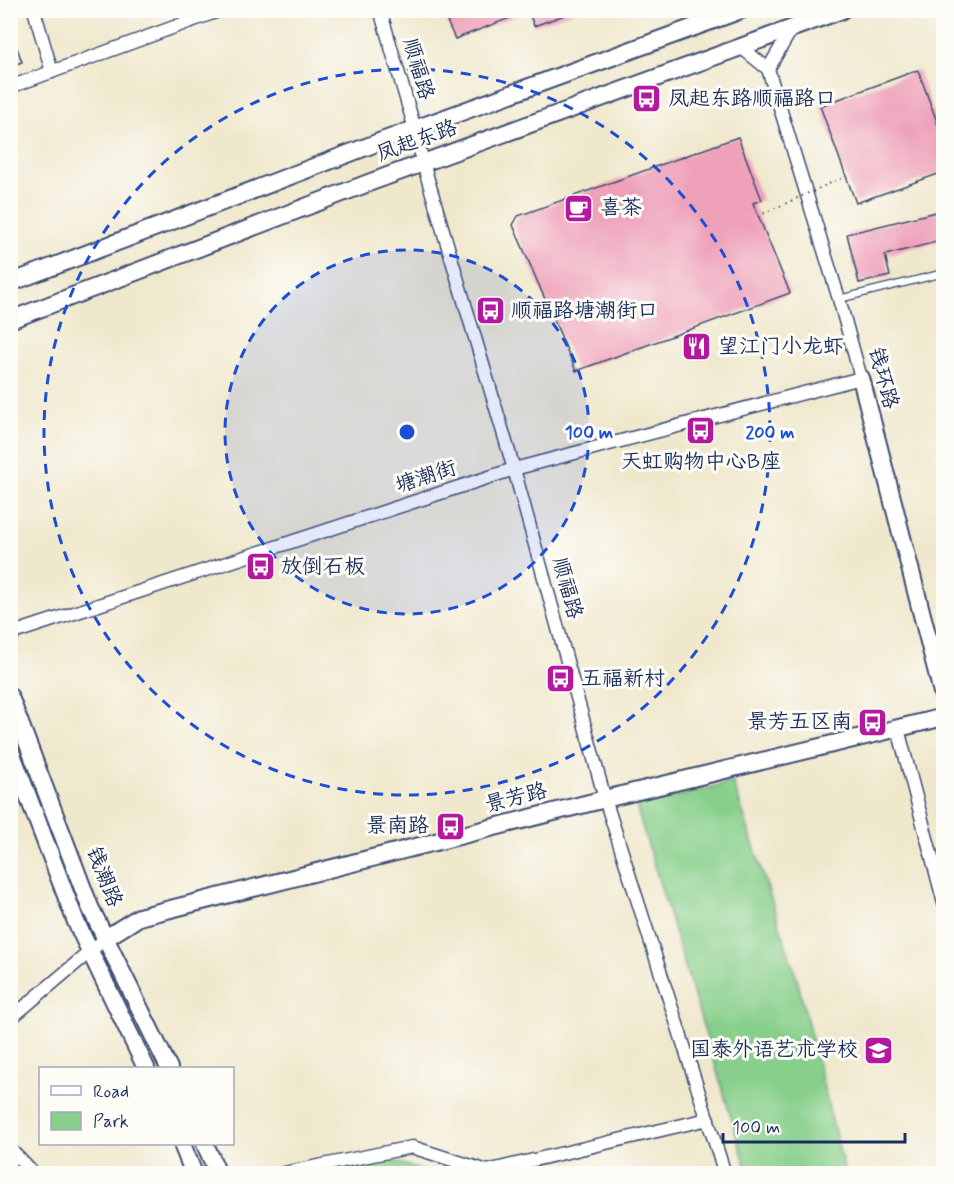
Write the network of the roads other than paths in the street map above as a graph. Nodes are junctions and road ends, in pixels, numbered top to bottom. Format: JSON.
{"nodes":[{"id":1,"x":34,"y":10,"type":"edge"},
{"id":2,"x":221,"y":10,"type":"edge"},
{"id":3,"x":380,"y":10,"type":"edge"},
{"id":4,"x":842,"y":10,"type":"edge"},
{"id":5,"x":740,"y":11,"type":"edge"},
{"id":6,"x":791,"y":30,"type":"junction"},
{"id":7,"x":742,"y":48,"type":"junction"},
{"id":8,"x":768,"y":69,"type":"junction"},
{"id":9,"x":52,"y":72,"type":"junction"},
{"id":10,"x":10,"y":87,"type":"edge"},
{"id":11,"x":415,"y":129,"type":"junction"},
{"id":12,"x":423,"y":163,"type":"junction"},
{"id":13,"x":944,"y":273,"type":"edge"},
{"id":14,"x":10,"y":283,"type":"edge"},
{"id":15,"x":839,"y":299,"type":"junction"},
{"id":16,"x":10,"y":320,"type":"edge"},
{"id":17,"x":861,"y":378,"type":"junction"},
{"id":18,"x":514,"y":469,"type":"junction"},
{"id":19,"x":10,"y":634,"type":"edge"},
{"id":20,"x":10,"y":697,"type":"edge"},
{"id":21,"x":944,"y":700,"type":"edge"},
{"id":22,"x":944,"y":717,"type":"edge"},
{"id":23,"x":898,"y":729,"type":"junction"},
{"id":24,"x":10,"y":749,"type":"edge"},
{"id":25,"x":605,"y":799,"type":"junction"},
{"id":26,"x":944,"y":903,"type":"edge"},
{"id":27,"x":106,"y":938,"type":"junction"},
{"id":28,"x":89,"y":951,"type":"junction"},
{"id":29,"x":10,"y":1019,"type":"edge"},
{"id":30,"x":146,"y":1067,"type":"edge"},
{"id":31,"x":169,"y":1067,"type":"edge"},
{"id":32,"x":708,"y":1119,"type":"junction"},
{"id":33,"x":183,"y":1145,"type":"edge"},
{"id":34,"x":206,"y":1145,"type":"edge"},
{"id":35,"x":10,"y":1149,"type":"edge"},
{"id":36,"x":34,"y":1173,"type":"edge"},
{"id":37,"x":194,"y":1173,"type":"edge"},
{"id":38,"x":218,"y":1173,"type":"edge"},
{"id":39,"x":279,"y":1173,"type":"edge"},
{"id":40,"x":725,"y":1173,"type":"edge"}],
"edges":[{"from":1,"to":9,"type":"street"},
{"from":2,"to":9,"type":"street"},
{"from":3,"to":11,"type":"street","name":"顺福路"},
{"from":4,"to":6,"type":"main road","name":"凤起东路"},
{"from":5,"to":11,"type":"main road","name":"凤起东路"},
{"from":6,"to":7,"type":"main road","name":"凤起东路"},
{"from":6,"to":8,"type":"street"},
{"from":7,"to":8,"type":"street"},
{"from":7,"to":12,"type":"main road","name":"凤起东路"},
{"from":8,"to":15,"type":"street","name":"钱环路"},
{"from":9,"to":10,"type":"street"},
{"from":11,"to":12,"type":"street","name":"顺福路"},
{"from":11,"to":14,"type":"main road","name":"凤起东路"},
{"from":12,"to":16,"type":"main road","name":"凤起东路"},
{"from":12,"to":18,"type":"street","name":"顺福路"},
{"from":13,"to":15,"type":"lane"},
{"from":15,"to":17,"type":"street","name":"钱环路"},
{"from":17,"to":18,"type":"street","name":"塘潮街"},
{"from":17,"to":21,"type":"main road","name":"钱环路"},
{"from":18,"to":19,"type":"street","name":"塘潮街"},
{"from":18,"to":25,"type":"street","name":"顺福路"},
{"from":20,"to":27,"type":"main road","name":"钱潮路"},
{"from":22,"to":23,"type":"main road","name":"景芳路"},
{"from":23,"to":25,"type":"main road","name":"景芳路"},
{"from":23,"to":26,"type":"street"},
{"from":24,"to":28,"type":"main road","name":"钱潮路"},
{"from":25,"to":27,"type":"main road","name":"景芳路"},
{"from":25,"to":32,"type":"street","name":"顺福路"},
{"from":27,"to":28,"type":"street"},
{"from":27,"to":31,"type":"main road","name":"钱潮路"},
{"from":28,"to":29,"type":"street"},
{"from":28,"to":30,"type":"main road","name":"钱潮路"},
{"from":32,"to":39,"type":"street"},
{"from":32,"to":40,"type":"street","name":"顺福路"},
{"from":33,"to":37,"type":"main road"},
{"from":34,"to":38,"type":"main road"},
{"from":35,"to":36,"type":"street"}]}
